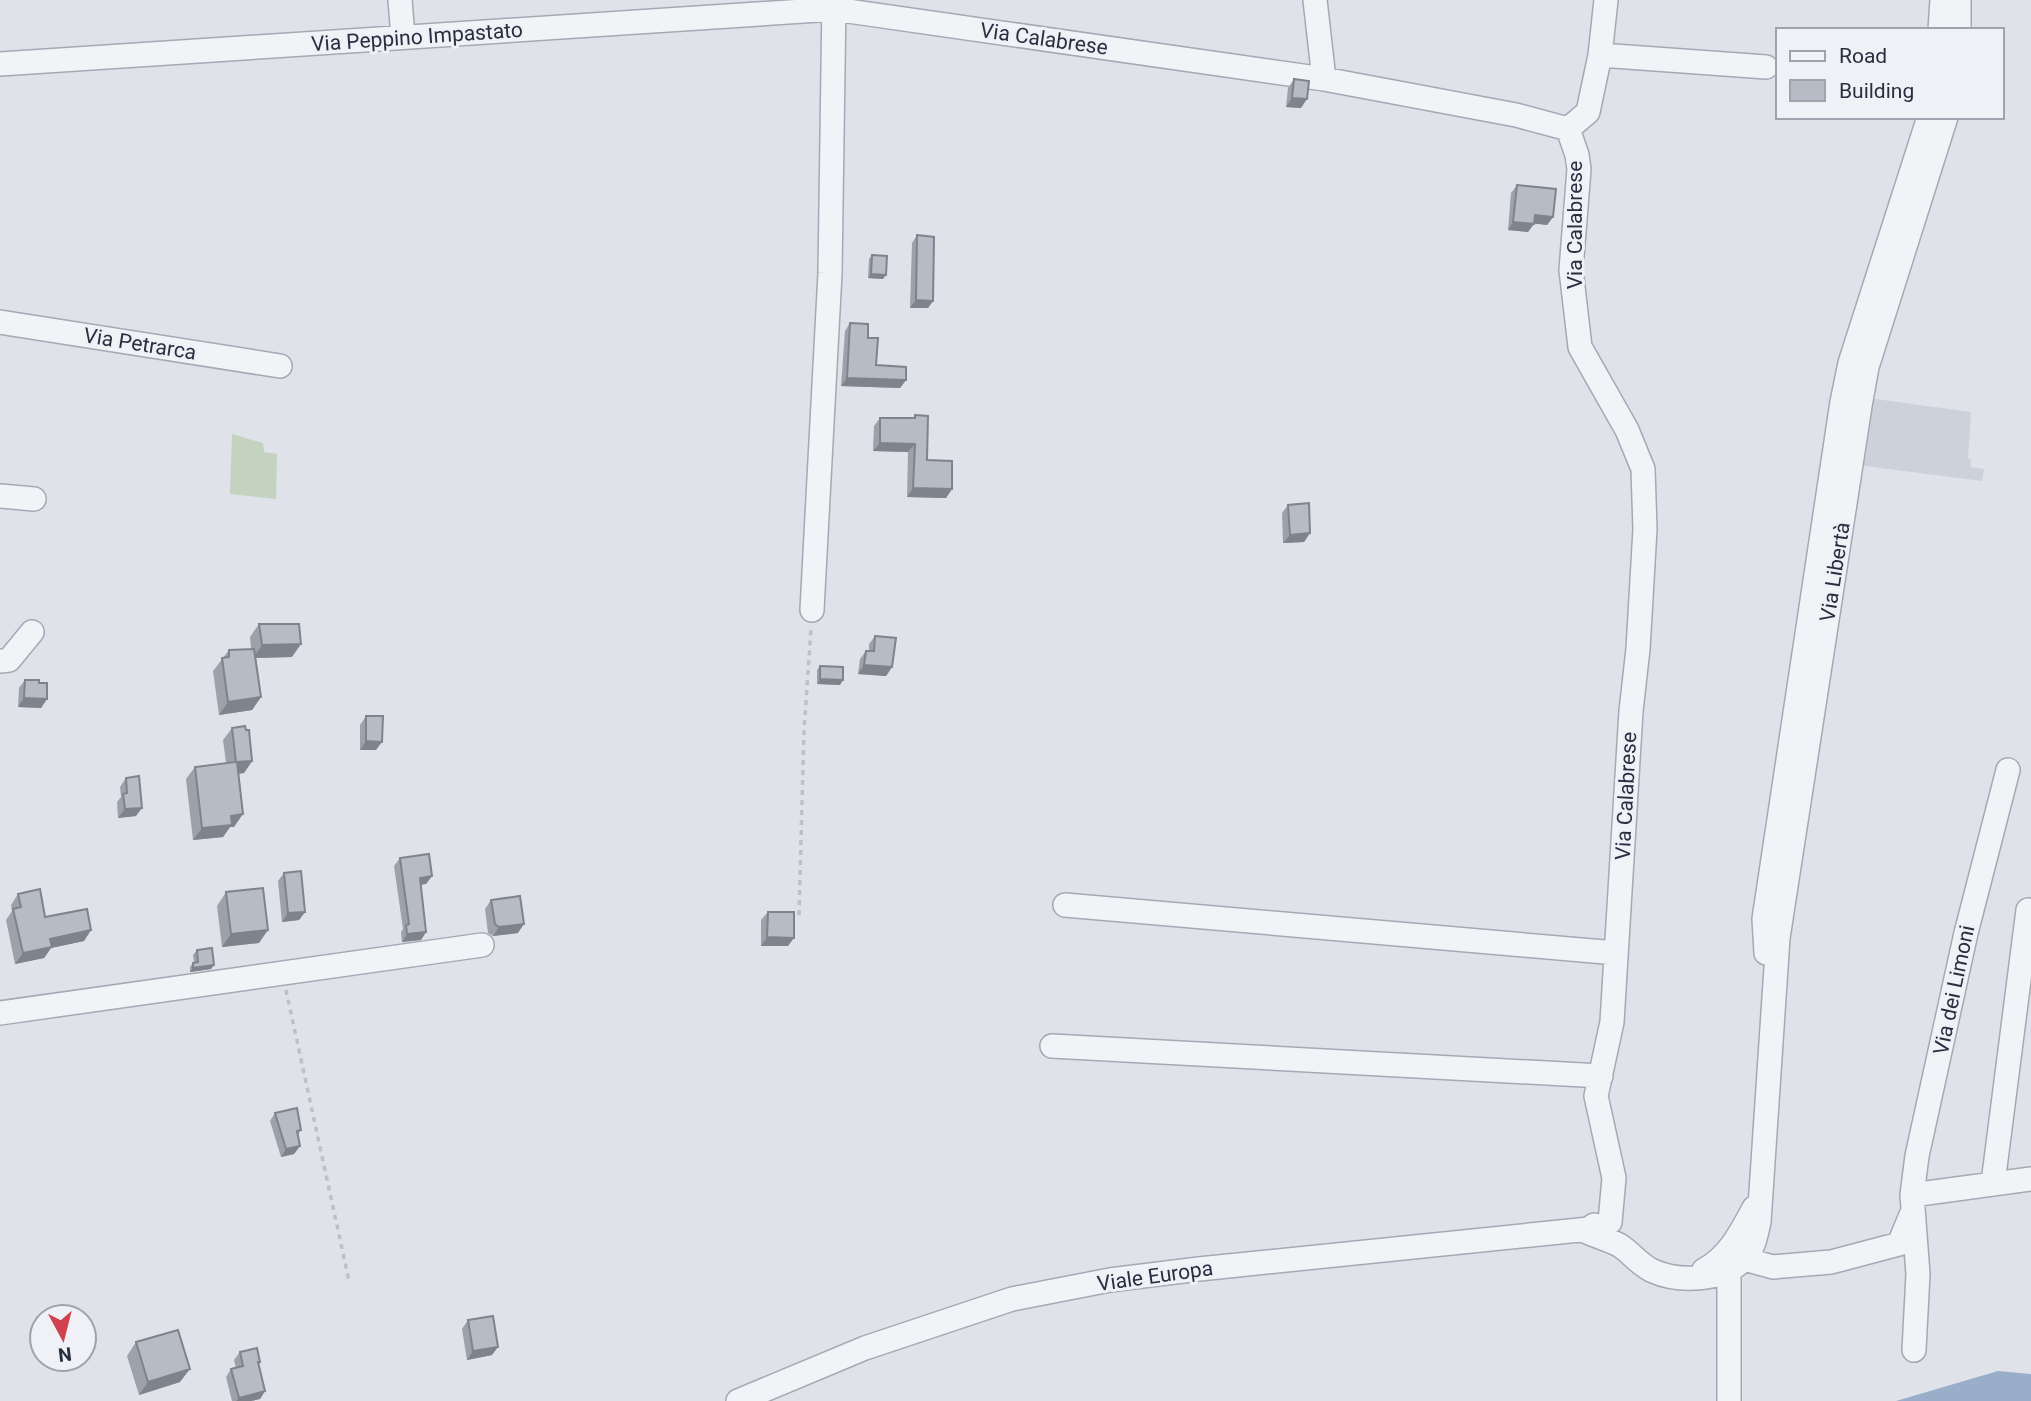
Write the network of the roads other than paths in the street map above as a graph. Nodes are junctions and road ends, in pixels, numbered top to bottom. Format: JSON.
{"nodes":[{"id":1,"x":400,"y":0,"type":"edge"},
{"id":2,"x":1315,"y":0,"type":"edge"},
{"id":3,"x":1606,"y":0,"type":"edge"},
{"id":4,"x":834,"y":4,"type":"edge"},
{"id":5,"x":626,"y":11,"type":"edge"},
{"id":6,"x":403,"y":37,"type":"junction"},
{"id":7,"x":1600,"y":55,"type":"junction"},
{"id":8,"x":0,"y":64,"type":"edge"},
{"id":9,"x":1766,"y":66,"type":"dead end"},
{"id":10,"x":1324,"y":79,"type":"junction"},
{"id":11,"x":1928,"y":119,"type":"edge"},
{"id":12,"x":1945,"y":119,"type":"edge"},
{"id":13,"x":1568,"y":129,"type":"junction"},
{"id":14,"x":0,"y":322,"type":"edge"},
{"id":15,"x":280,"y":366,"type":"dead end"},
{"id":16,"x":1851,"y":404,"type":"junction"},
{"id":17,"x":0,"y":496,"type":"edge"},
{"id":18,"x":34,"y":499,"type":"dead end"},
{"id":19,"x":812,"y":610,"type":"road end"},
{"id":20,"x":32,"y":632,"type":"dead end"},
{"id":21,"x":0,"y":661,"type":"edge"},
{"id":22,"x":2008,"y":770,"type":"dead end"},
{"id":23,"x":1065,"y":905,"type":"dead end"},
{"id":24,"x":2028,"y":910,"type":"dead end"},
{"id":25,"x":482,"y":945,"type":"dead end"},
{"id":26,"x":1616,"y":953,"type":"junction"},
{"id":27,"x":0,"y":1013,"type":"edge"},
{"id":28,"x":1052,"y":1046,"type":"dead end"},
{"id":29,"x":1601,"y":1076,"type":"junction"},
{"id":30,"x":2031,"y":1179,"type":"edge"},
{"id":31,"x":1993,"y":1183,"type":"junction"},
{"id":32,"x":1761,"y":1197,"type":"junction"},
{"id":33,"x":1912,"y":1203,"type":"junction"},
{"id":34,"x":1594,"y":1227,"type":"junction"},
{"id":35,"x":1737,"y":1264,"type":"junction"},
{"id":36,"x":1689,"y":1278,"type":"junction"},
{"id":37,"x":1914,"y":1350,"type":"dead end"},
{"id":38,"x":738,"y":1401,"type":"edge"},
{"id":39,"x":1729,"y":1401,"type":"edge"}],
"edges":[{"from":1,"to":6,"type":"street"},
{"from":2,"to":10,"type":"street"},
{"from":3,"to":7,"type":"street"},
{"from":4,"to":5,"type":"street","name":"Via Peppino Impastato"},
{"from":4,"to":10,"type":"street","name":"Via Calabrese"},
{"from":4,"to":19,"type":"street"},
{"from":5,"to":6,"type":"street","name":"Via Peppino Impastato"},
{"from":6,"to":8,"type":"street","name":"Via Peppino Impastato"},
{"from":7,"to":9,"type":"street"},
{"from":7,"to":13,"type":"street"},
{"from":10,"to":13,"type":"street","name":"Via Calabrese"},
{"from":11,"to":16,"type":"street","name":"Via Libertà"},
{"from":12,"to":16,"type":"street","name":"Via Libertà"},
{"from":13,"to":26,"type":"street","name":"Via Calabrese"},
{"from":14,"to":15,"type":"street","name":"Via Petrarca"},
{"from":16,"to":32,"type":"street","name":"Via Libertà"},
{"from":17,"to":18,"type":"street"},
{"from":20,"to":21,"type":"street"},
{"from":22,"to":33,"type":"street","name":"Via dei Limoni"},
{"from":23,"to":26,"type":"street"},
{"from":24,"to":31,"type":"street"},
{"from":25,"to":27,"type":"street"},
{"from":26,"to":29,"type":"street","name":"Via Calabrese"},
{"from":28,"to":29,"type":"street"},
{"from":29,"to":34,"type":"street","name":"Via Calabrese"},
{"from":30,"to":31,"type":"street"},
{"from":31,"to":33,"type":"street"},
{"from":32,"to":35,"type":"street","name":"Via Libertà"},
{"from":32,"to":36,"type":"street"},
{"from":33,"to":35,"type":"street"},
{"from":33,"to":37,"type":"street"},
{"from":34,"to":36,"type":"street"},
{"from":34,"to":38,"type":"street","name":"Viale Europa"},
{"from":35,"to":36,"type":"street"},
{"from":35,"to":39,"type":"street"}]}
